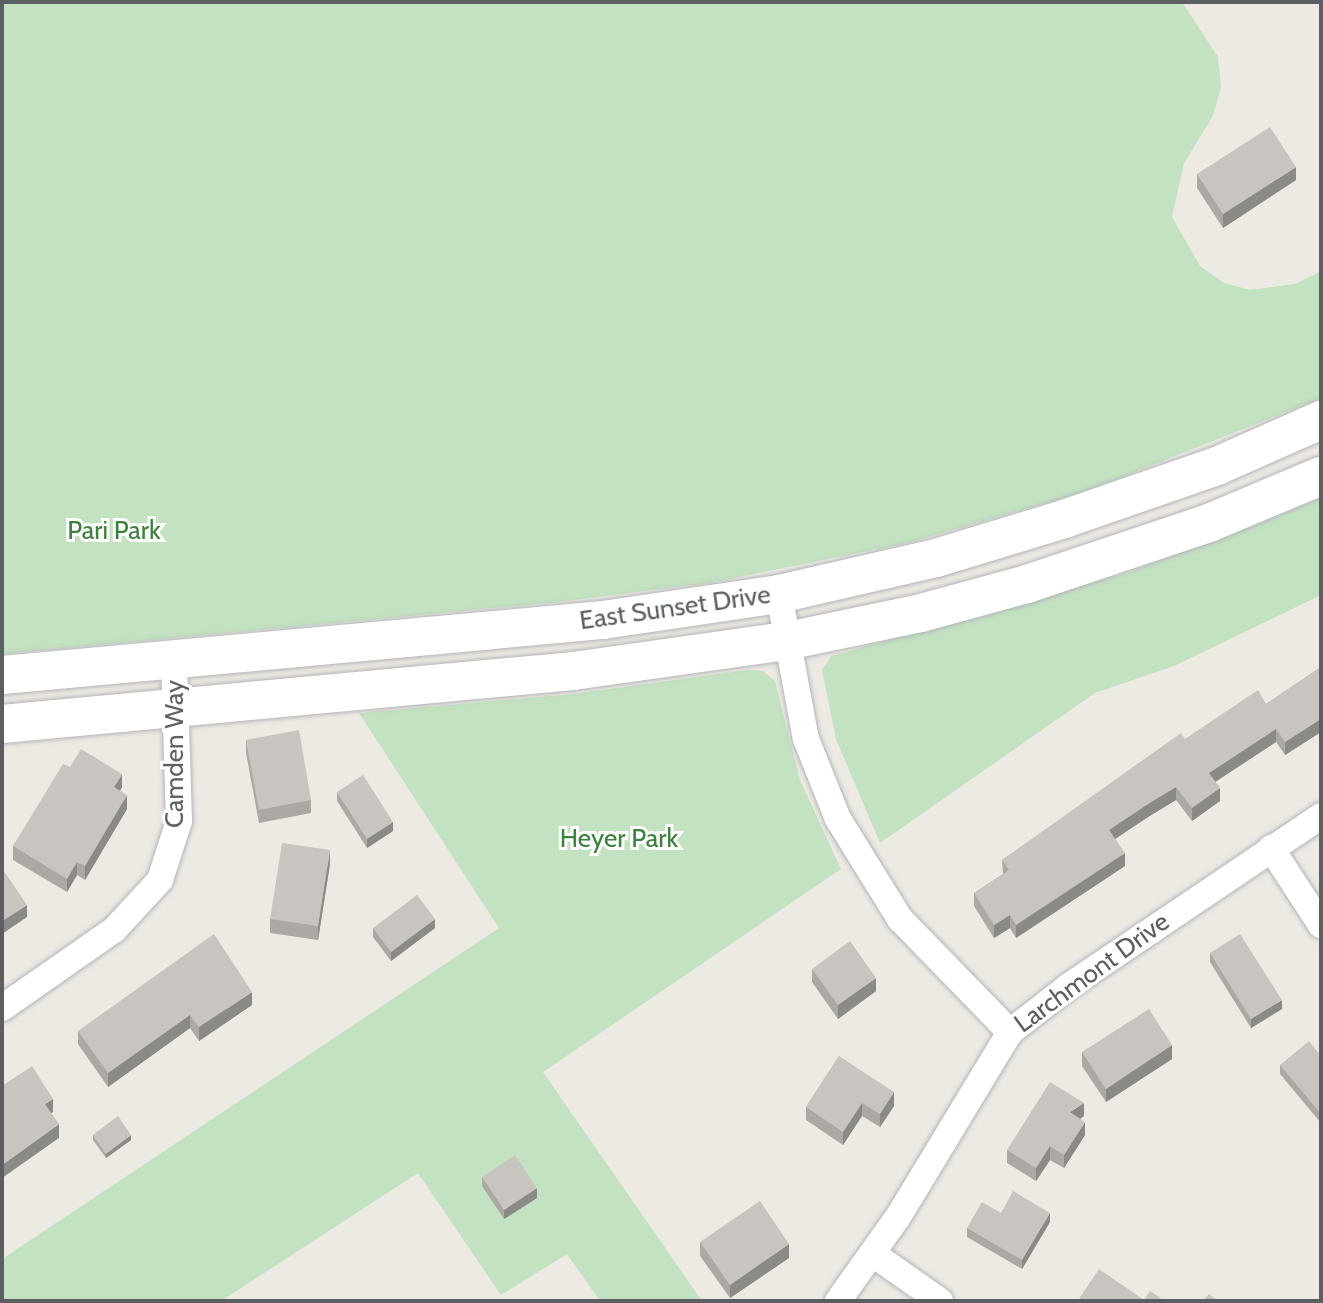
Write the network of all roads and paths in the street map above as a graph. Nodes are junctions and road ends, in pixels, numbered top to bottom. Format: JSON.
{"nodes":[{"id":1,"x":1321,"y":420,"type":"edge"},
{"id":2,"x":1321,"y":476,"type":"edge"},
{"id":3,"x":779,"y":594,"type":"junction"},
{"id":4,"x":787,"y":641,"type":"junction"},
{"id":5,"x":174,"y":660,"type":"junction"},
{"id":6,"x":2,"y":675,"type":"edge"},
{"id":7,"x":178,"y":707,"type":"junction"},
{"id":8,"x":2,"y":724,"type":"edge"},
{"id":9,"x":1321,"y":816,"type":"edge"},
{"id":10,"x":1271,"y":848,"type":"junction"},
{"id":11,"x":1321,"y":925,"type":"edge"},
{"id":12,"x":2,"y":1008,"type":"edge"},
{"id":13,"x":1010,"y":1032,"type":"junction"},
{"id":14,"x":873,"y":1254,"type":"junction"},
{"id":15,"x":838,"y":1301,"type":"edge"},
{"id":16,"x":940,"y":1301,"type":"edge"}],
"edges":[{"from":1,"to":3,"type":"main road","name":"East Sunset Drive"},
{"from":2,"to":4,"type":"main road","name":"East Sunset Drive"},
{"from":3,"to":4,"type":"street"},
{"from":3,"to":5,"type":"main road","name":"East Sunset Drive"},
{"from":4,"to":7,"type":"main road","name":"East Sunset Drive"},
{"from":4,"to":13,"type":"street"},
{"from":5,"to":6,"type":"main road","name":"East Sunset Drive"},
{"from":5,"to":7,"type":"street","name":"Camden Way"},
{"from":7,"to":8,"type":"main road","name":"East Sunset Drive"},
{"from":7,"to":12,"type":"street","name":"Camden Way"},
{"from":9,"to":10,"type":"street","name":"Larchmont Drive"},
{"from":10,"to":11,"type":"street"},
{"from":10,"to":13,"type":"street","name":"Larchmont Drive"},
{"from":13,"to":14,"type":"street","name":"Larchmont Drive"},
{"from":14,"to":15,"type":"street","name":"Larchmont Drive"},
{"from":14,"to":16,"type":"street"}]}
